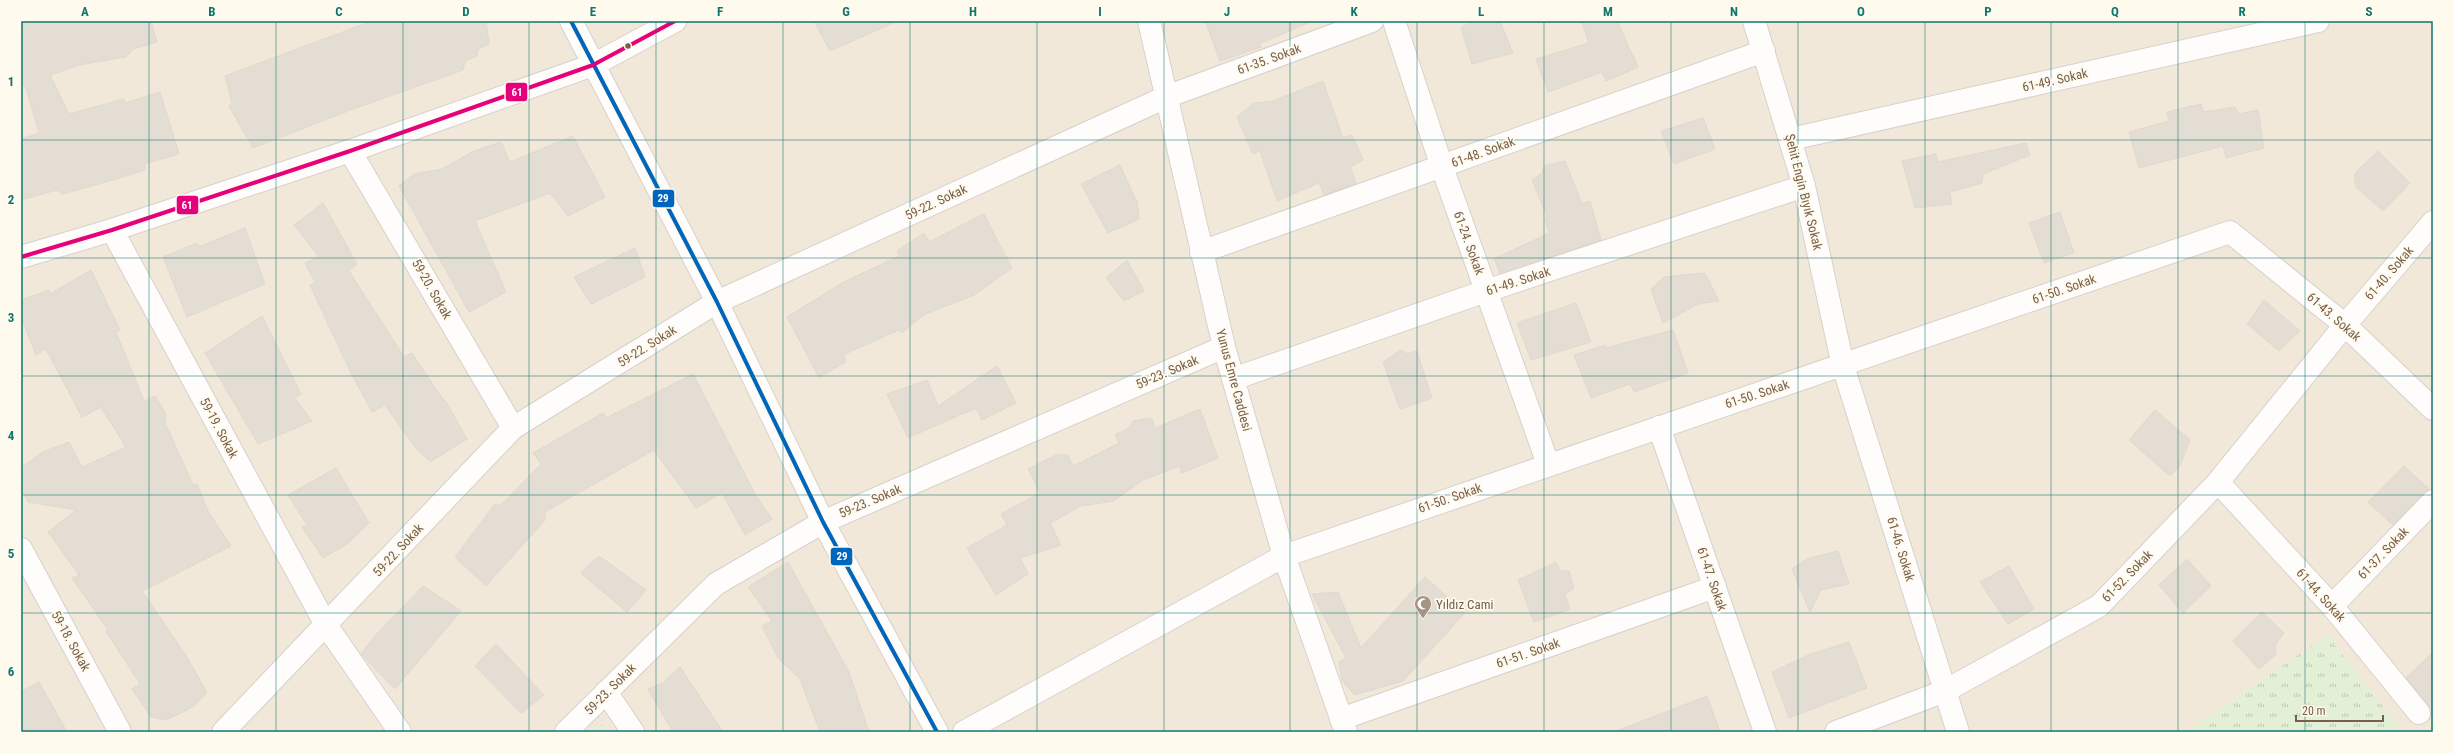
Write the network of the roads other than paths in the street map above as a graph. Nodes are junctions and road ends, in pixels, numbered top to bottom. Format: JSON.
{"nodes":[{"id":1,"x":571,"y":21,"type":"edge"},
{"id":2,"x":675,"y":21,"type":"edge"},
{"id":3,"x":1149,"y":21,"type":"edge"},
{"id":4,"x":1372,"y":21,"type":"edge"},
{"id":5,"x":1394,"y":21,"type":"edge"},
{"id":6,"x":1754,"y":21,"type":"edge"},
{"id":7,"x":2318,"y":21,"type":"edge"},
{"id":8,"x":1764,"y":51,"type":"junction"},
{"id":9,"x":593,"y":65,"type":"junction"},
{"id":10,"x":1166,"y":96,"type":"junction"},
{"id":11,"x":1792,"y":139,"type":"junction"},
{"id":12,"x":350,"y":150,"type":"junction"},
{"id":13,"x":1442,"y":167,"type":"junction"},
{"id":14,"x":1804,"y":186,"type":"junction"},
{"id":15,"x":2433,"y":222,"type":"edge"},
{"id":16,"x":112,"y":230,"type":"junction"},
{"id":17,"x":2230,"y":232,"type":"joint"},
{"id":18,"x":1201,"y":252,"type":"junction"},
{"id":19,"x":21,"y":257,"type":"edge"},
{"id":20,"x":1486,"y":291,"type":"junction"},
{"id":21,"x":717,"y":302,"type":"junction"},
{"id":22,"x":2345,"y":325,"type":"junction"},
{"id":23,"x":1224,"y":347,"type":"junction"},
{"id":24,"x":1843,"y":366,"type":"junction"},
{"id":25,"x":1233,"y":379,"type":"junction"},
{"id":26,"x":2433,"y":409,"type":"edge"},
{"id":27,"x":1659,"y":427,"type":"junction"},
{"id":28,"x":513,"y":428,"type":"junction"},
{"id":29,"x":1548,"y":464,"type":"junction"},
{"id":30,"x":2218,"y":482,"type":"junction"},
{"id":31,"x":2433,"y":501,"type":"edge"},
{"id":32,"x":822,"y":522,"type":"junction"},
{"id":33,"x":21,"y":550,"type":"edge"},
{"id":34,"x":1284,"y":556,"type":"junction"},
{"id":35,"x":1715,"y":588,"type":"junction"},
{"id":36,"x":2332,"y":606,"type":"junction"},
{"id":37,"x":326,"y":626,"type":"junction"},
{"id":38,"x":1945,"y":691,"type":"junction"},
{"id":39,"x":606,"y":692,"type":"junction"},
{"id":40,"x":2419,"y":713,"type":"dead end"},
{"id":41,"x":1344,"y":725,"type":"edge"},
{"id":42,"x":120,"y":732,"type":"edge"},
{"id":43,"x":223,"y":732,"type":"edge"},
{"id":44,"x":400,"y":732,"type":"edge"},
{"id":45,"x":566,"y":732,"type":"edge"},
{"id":46,"x":633,"y":732,"type":"edge"},
{"id":47,"x":937,"y":732,"type":"edge"},
{"id":48,"x":964,"y":732,"type":"edge"},
{"id":49,"x":1765,"y":732,"type":"edge"},
{"id":50,"x":1836,"y":732,"type":"edge"},
{"id":51,"x":1958,"y":732,"type":"edge"}],
"edges":[{"from":1,"to":9,"type":"street"},
{"from":2,"to":9,"type":"street"},
{"from":3,"to":10,"type":"street","name":"Yunus Emre Caddesi"},
{"from":4,"to":10,"type":"street","name":"61-35. Sokak"},
{"from":5,"to":13,"type":"street","name":"61-24. Sokak"},
{"from":6,"to":8,"type":"street","name":"Şehit Engin Bıyık Sokak"},
{"from":7,"to":11,"type":"street","name":"61-49. Sokak"},
{"from":8,"to":11,"type":"street","name":"Şehit Engin Bıyık Sokak"},
{"from":8,"to":13,"type":"street","name":"61-48. Sokak"},
{"from":9,"to":12,"type":"street"},
{"from":9,"to":21,"type":"street"},
{"from":10,"to":18,"type":"street","name":"Yunus Emre Caddesi"},
{"from":10,"to":21,"type":"street","name":"59-22. Sokak"},
{"from":11,"to":14,"type":"street","name":"Şehit Engin Bıyık Sokak"},
{"from":12,"to":16,"type":"street"},
{"from":12,"to":28,"type":"street","name":"59-20. Sokak"},
{"from":13,"to":18,"type":"street","name":"61-48. Sokak"},
{"from":13,"to":20,"type":"street","name":"61-24. Sokak"},
{"from":14,"to":20,"type":"street","name":"61-49. Sokak"},
{"from":14,"to":24,"type":"street","name":"Şehit Engin Bıyık Sokak"},
{"from":15,"to":22,"type":"street","name":"61-40. Sokak"},
{"from":16,"to":19,"type":"street"},
{"from":16,"to":37,"type":"street","name":"59-19. Sokak"},
{"from":17,"to":22,"type":"street","name":"61-43. Sokak"},
{"from":17,"to":24,"type":"street","name":"61-50. Sokak"},
{"from":18,"to":23,"type":"street","name":"Yunus Emre Caddesi"},
{"from":20,"to":25,"type":"street","name":"61-49. Sokak"},
{"from":20,"to":29,"type":"street","name":"61-24. Sokak"},
{"from":21,"to":28,"type":"street","name":"59-22. Sokak"},
{"from":21,"to":32,"type":"street"},
{"from":22,"to":26,"type":"street","name":"61-43. Sokak"},
{"from":22,"to":30,"type":"street","name":"61-52. Sokak"},
{"from":23,"to":25,"type":"street","name":"Yunus Emre Caddesi"},
{"from":23,"to":32,"type":"street","name":"59-23. Sokak"},
{"from":24,"to":27,"type":"street","name":"61-50. Sokak"},
{"from":24,"to":38,"type":"street","name":"61-46. Sokak"},
{"from":25,"to":34,"type":"street","name":"Yunus Emre Caddesi"},
{"from":27,"to":29,"type":"street","name":"61-50. Sokak"},
{"from":27,"to":35,"type":"street","name":"61-47. Sokak"},
{"from":28,"to":37,"type":"street","name":"59-22. Sokak"},
{"from":29,"to":34,"type":"street","name":"61-50. Sokak"},
{"from":30,"to":36,"type":"street","name":"61-44. Sokak"},
{"from":30,"to":38,"type":"street","name":"61-52. Sokak"},
{"from":31,"to":36,"type":"street","name":"61-37. Sokak"},
{"from":32,"to":39,"type":"street","name":"59-23. Sokak"},
{"from":32,"to":47,"type":"street"},
{"from":33,"to":42,"type":"street","name":"59-18. Sokak"},
{"from":34,"to":41,"type":"street","name":"Yunus Emre Caddesi"},
{"from":34,"to":48,"type":"street"},
{"from":35,"to":41,"type":"street","name":"61-51. Sokak"},
{"from":35,"to":49,"type":"street","name":"61-47. Sokak"},
{"from":36,"to":40,"type":"street","name":"61-44. Sokak"},
{"from":37,"to":43,"type":"street","name":"59-22. Sokak"},
{"from":37,"to":44,"type":"street","name":"59-19. Sokak"},
{"from":38,"to":50,"type":"street","name":"61-52. Sokak"},
{"from":38,"to":51,"type":"street","name":"61-46. Sokak"},
{"from":39,"to":45,"type":"street","name":"59-23. Sokak"},
{"from":39,"to":46,"type":"street"}]}
